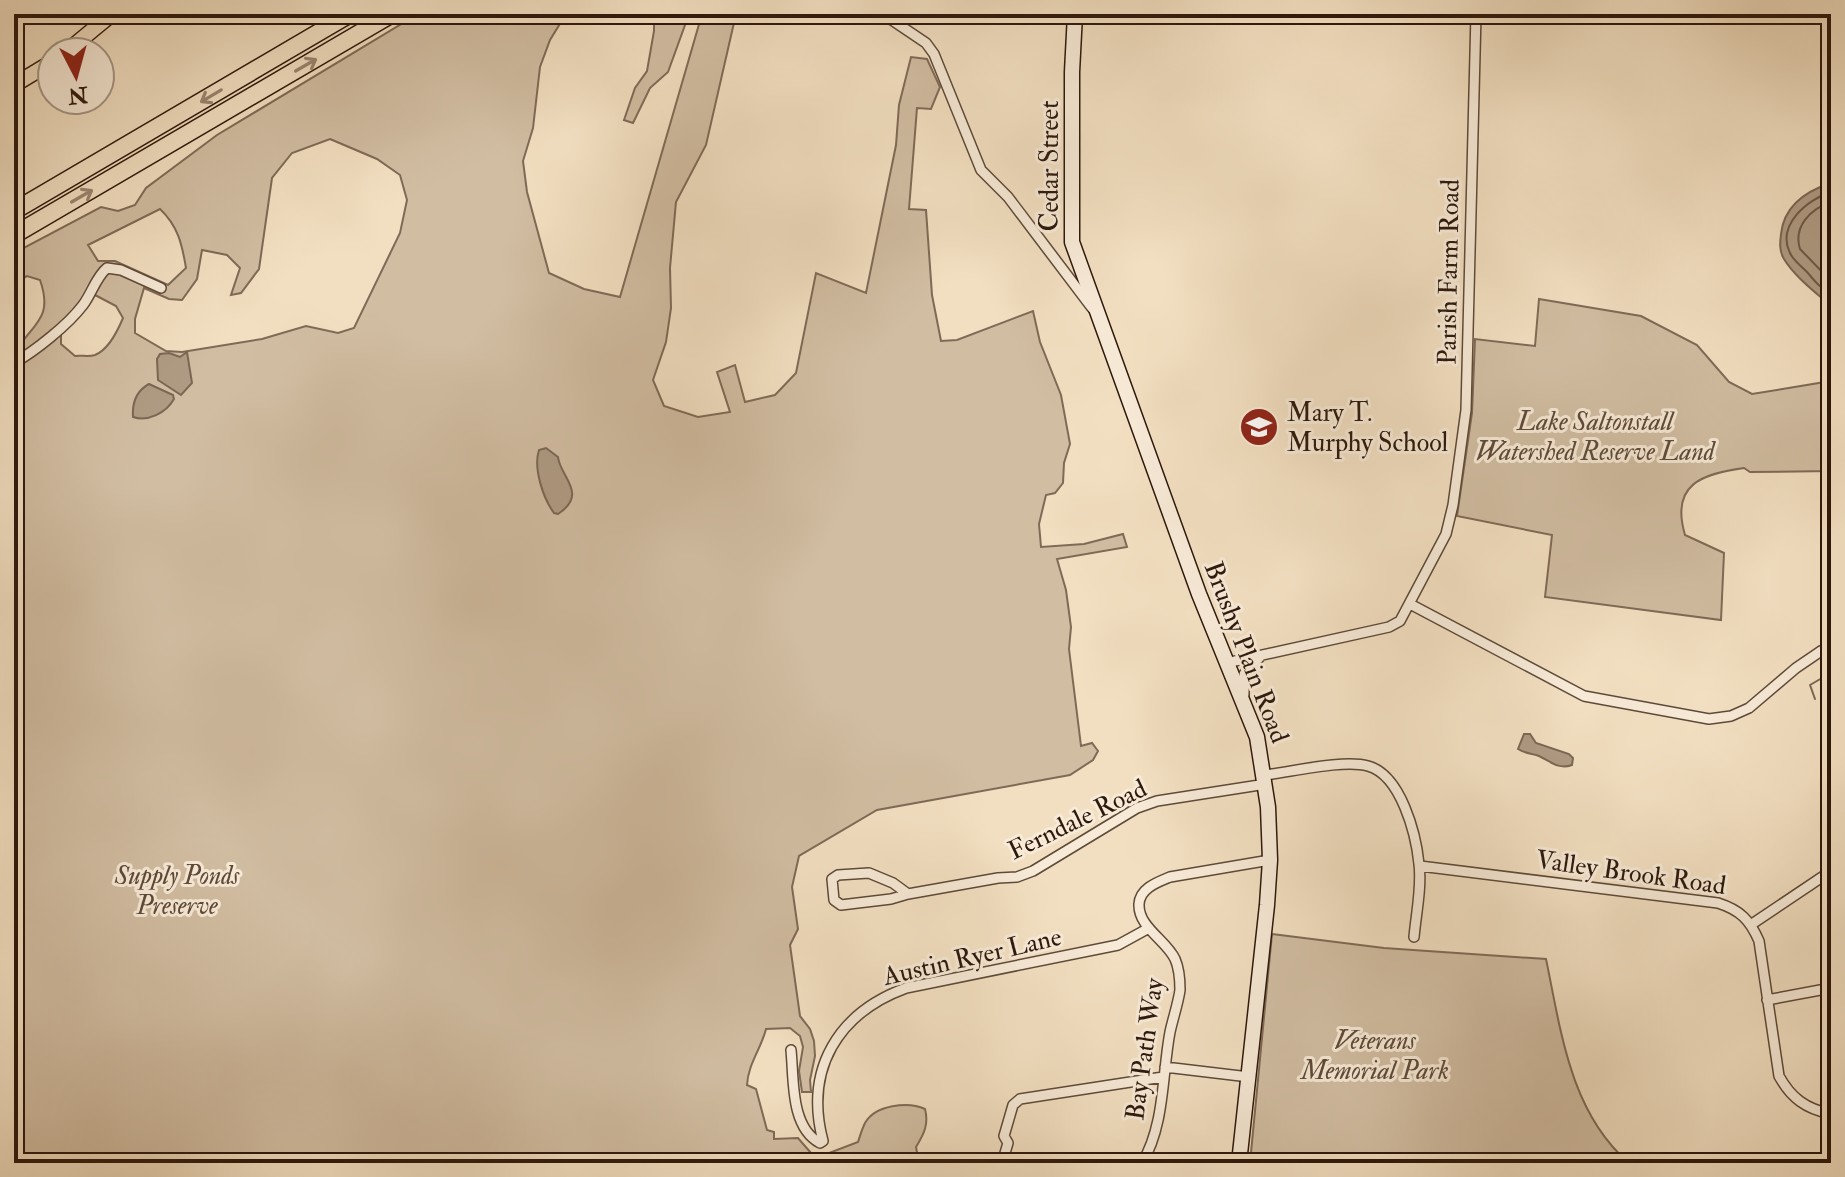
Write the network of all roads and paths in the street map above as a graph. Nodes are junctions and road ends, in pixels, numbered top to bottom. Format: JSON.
{"nodes":[{"id":1,"x":112,"y":14,"type":"edge"},
{"id":2,"x":350,"y":14,"type":"edge"},
{"id":3,"x":392,"y":14,"type":"edge"},
{"id":4,"x":883,"y":14,"type":"edge"},
{"id":5,"x":1075,"y":14,"type":"edge"},
{"id":6,"x":1476,"y":14,"type":"edge"},
{"id":7,"x":85,"y":36,"type":"edge"},
{"id":8,"x":36,"y":72,"type":"edge"},
{"id":9,"x":14,"y":85,"type":"edge"},
{"id":10,"x":14,"y":211,"type":"edge"},
{"id":11,"x":14,"y":235,"type":"edge"},
{"id":12,"x":161,"y":288,"type":"dead end"},
{"id":13,"x":1097,"y":315,"type":"junction"},
{"id":14,"x":14,"y":363,"type":"edge"},
{"id":15,"x":1410,"y":604,"type":"junction"},
{"id":16,"x":1831,"y":649,"type":"edge"},
{"id":17,"x":1267,"y":653,"type":"junction"},
{"id":18,"x":1226,"y":663,"type":"junction"},
{"id":19,"x":1244,"y":703,"type":"junction"},
{"id":20,"x":1265,"y":779,"type":"junction"},
{"id":21,"x":1270,"y":860,"type":"junction"},
{"id":22,"x":1420,"y":866,"type":"junction"},
{"id":23,"x":1831,"y":871,"type":"edge"},
{"id":24,"x":908,"y":894,"type":"junction"},
{"id":25,"x":1752,"y":924,"type":"junction"},
{"id":26,"x":1149,"y":928,"type":"junction"},
{"id":27,"x":1414,"y":937,"type":"dead end"},
{"id":28,"x":1831,"y":988,"type":"edge"},
{"id":29,"x":1767,"y":1000,"type":"junction"},
{"id":30,"x":791,"y":1050,"type":"dead end"},
{"id":31,"x":1164,"y":1072,"type":"junction"},
{"id":32,"x":1249,"y":1077,"type":"junction"},
{"id":33,"x":1831,"y":1114,"type":"edge"},
{"id":34,"x":1002,"y":1163,"type":"edge"},
{"id":35,"x":1142,"y":1163,"type":"edge"},
{"id":36,"x":1239,"y":1163,"type":"edge"}],
"edges":[{"from":1,"to":7,"type":"main road"},
{"from":2,"to":10,"type":"highway","one_way":true},
{"from":11,"to":3,"type":"highway","one_way":true},
{"from":4,"to":13,"type":"street"},
{"from":5,"to":13,"type":"main road","name":"Cedar Street"},
{"from":6,"to":15,"type":"street","name":"Parish Farm Road"},
{"from":8,"to":9,"type":"main road"},
{"from":12,"to":14,"type":"street"},
{"from":13,"to":18,"type":"main road","name":"Brushy Plain Road"},
{"from":15,"to":16,"type":"street"},
{"from":15,"to":17,"type":"street","name":"Parish Farm Road"},
{"from":17,"to":18,"type":"street","name":"Parish Farm Road"},
{"from":17,"to":19,"type":"street"},
{"from":18,"to":19,"type":"main road","name":"Brushy Plain Road"},
{"from":19,"to":20,"type":"main road","name":"Brushy Plain Road"},
{"from":20,"to":21,"type":"main road","name":"Brushy Plain Road"},
{"from":20,"to":22,"type":"street","name":"Ferndale Road"},
{"from":20,"to":24,"type":"street","name":"Ferndale Road"},
{"from":21,"to":26,"type":"street"},
{"from":21,"to":32,"type":"main road","name":"Brushy Plain Road"},
{"from":22,"to":25,"type":"street","name":"Valley Brook Road"},
{"from":22,"to":27,"type":"street"},
{"from":23,"to":25,"type":"street"},
{"from":24,"to":24,"type":"street","name":"Ferndale Road"},
{"from":25,"to":29,"type":"street","name":"Valley Brook Road"},
{"from":26,"to":30,"type":"street","name":"Austin Ryer Lane"},
{"from":26,"to":31,"type":"street","name":"Bay Path Way"},
{"from":28,"to":29,"type":"street"},
{"from":29,"to":33,"type":"street","name":"Valley Brook Road"},
{"from":31,"to":32,"type":"street"},
{"from":31,"to":34,"type":"street"},
{"from":31,"to":35,"type":"street","name":"Bay Path Way"},
{"from":32,"to":36,"type":"main road","name":"Brushy Plain Road"}]}
